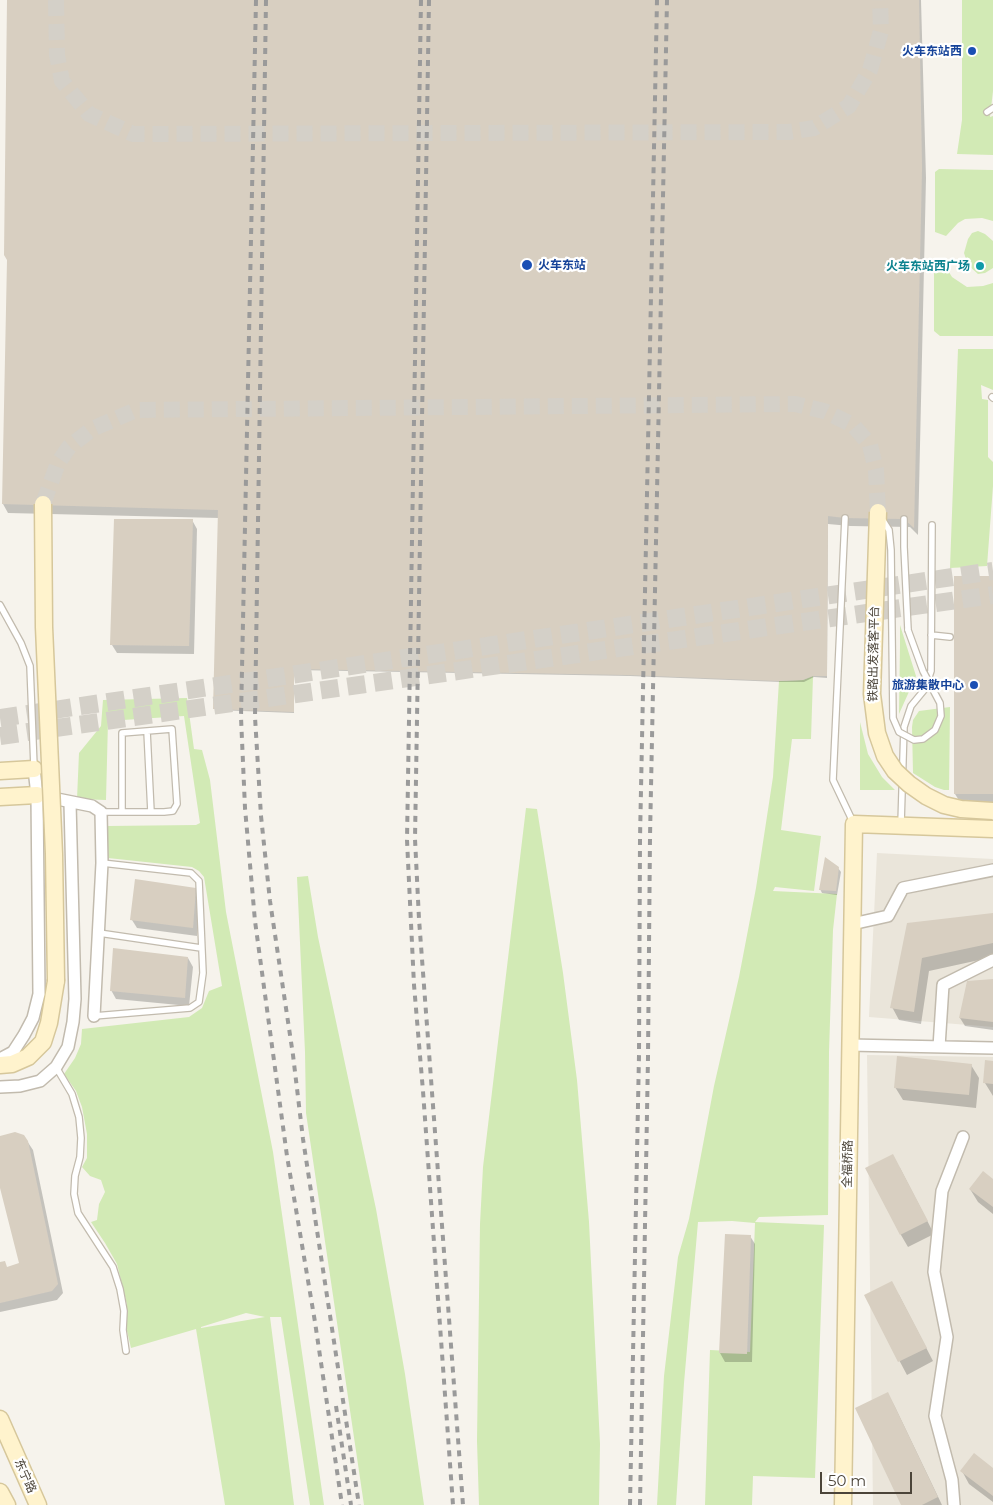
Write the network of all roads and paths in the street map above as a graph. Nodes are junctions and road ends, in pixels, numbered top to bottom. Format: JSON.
{"nodes":[{"id":1,"x":993,"y":108,"type":"edge"},
{"id":2,"x":987,"y":112,"type":"dead end"},
{"id":3,"x":44,"y":504,"type":"tunnel mouth"},
{"id":4,"x":878,"y":512,"type":"joint"},
{"id":5,"x":845,"y":518,"type":"dead end"},
{"id":6,"x":904,"y":519,"type":"dead end"},
{"id":7,"x":932,"y":525,"type":"dead end"},
{"id":8,"x":0,"y":605,"type":"edge"},
{"id":9,"x":931,"y":635,"type":"junction"},
{"id":10,"x":950,"y":637,"type":"dead end"},
{"id":11,"x":147,"y":731,"type":"junction"},
{"id":12,"x":34,"y":770,"type":"junction"},
{"id":13,"x":0,"y":771,"type":"edge"},
{"id":14,"x":36,"y":795,"type":"junction"},
{"id":15,"x":0,"y":797,"type":"edge"},
{"id":16,"x":70,"y":803,"type":"junction"},
{"id":17,"x":993,"y":811,"type":"edge"},
{"id":18,"x":101,"y":812,"type":"junction"},
{"id":19,"x":122,"y":812,"type":"junction"},
{"id":20,"x":151,"y":812,"type":"junction"},
{"id":21,"x":854,"y":824,"type":"junction"},
{"id":22,"x":902,"y":824,"type":"junction"},
{"id":23,"x":993,"y":829,"type":"edge"},
{"id":24,"x":102,"y":863,"type":"junction"},
{"id":25,"x":993,"y":870,"type":"edge"},
{"id":26,"x":852,"y":924,"type":"junction"},
{"id":27,"x":98,"y":933,"type":"junction"},
{"id":28,"x":201,"y":948,"type":"junction"},
{"id":29,"x":993,"y":960,"type":"edge"},
{"id":30,"x":94,"y":1016,"type":"joint"},
{"id":31,"x":849,"y":1045,"type":"junction"},
{"id":32,"x":938,"y":1047,"type":"junction"},
{"id":33,"x":993,"y":1048,"type":"edge"},
{"id":34,"x":0,"y":1059,"type":"edge"},
{"id":35,"x":0,"y":1065,"type":"edge"},
{"id":36,"x":56,"y":1067,"type":"junction"},
{"id":37,"x":0,"y":1087,"type":"edge"},
{"id":38,"x":963,"y":1137,"type":"dead end"},
{"id":39,"x":126,"y":1350,"type":"dead end"},
{"id":40,"x":0,"y":1420,"type":"edge"},
{"id":41,"x":0,"y":1492,"type":"edge"},
{"id":42,"x":7,"y":1505,"type":"edge"},
{"id":43,"x":38,"y":1505,"type":"edge"},
{"id":44,"x":842,"y":1505,"type":"edge"},
{"id":45,"x":954,"y":1505,"type":"edge"}],
"edges":[{"from":1,"to":2,"type":"lane"},
{"from":3,"to":35,"type":"main road","bridge":true},
{"from":4,"to":6,"type":"lane","bridge":true},
{"from":4,"to":17,"type":"main road","name":"铁路出发落客平台","bridge":true},
{"from":5,"to":21,"type":"lane"},
{"from":7,"to":9,"type":"lane"},
{"from":8,"to":12,"type":"lane"},
{"from":9,"to":10,"type":"lane"},
{"from":9,"to":22,"type":"lane"},
{"from":11,"to":19,"type":"lane"},
{"from":11,"to":20,"type":"lane"},
{"from":11,"to":20,"type":"lane"},
{"from":12,"to":13,"type":"main road"},
{"from":12,"to":14,"type":"street"},
{"from":14,"to":15,"type":"main road"},
{"from":14,"to":16,"type":"street"},
{"from":14,"to":34,"type":"street"},
{"from":16,"to":18,"type":"street"},
{"from":16,"to":36,"type":"street"},
{"from":18,"to":19,"type":"lane"},
{"from":18,"to":24,"type":"street"},
{"from":19,"to":20,"type":"lane"},
{"from":21,"to":22,"type":"main road"},
{"from":21,"to":26,"type":"main road","name":"全福桥路"},
{"from":22,"to":23,"type":"main road"},
{"from":24,"to":27,"type":"street"},
{"from":24,"to":28,"type":"lane"},
{"from":25,"to":26,"type":"street"},
{"from":26,"to":31,"type":"main road","name":"全福桥路"},
{"from":27,"to":28,"type":"lane"},
{"from":27,"to":30,"type":"street"},
{"from":28,"to":30,"type":"lane"},
{"from":29,"to":32,"type":"street"},
{"from":31,"to":32,"type":"street"},
{"from":31,"to":44,"type":"main road","name":"全福桥路"},
{"from":32,"to":33,"type":"street"},
{"from":36,"to":37,"type":"street"},
{"from":36,"to":39,"type":"lane"},
{"from":38,"to":45,"type":"street"},
{"from":40,"to":43,"type":"main road","name":"东宁路"},
{"from":41,"to":42,"type":"main road"}]}
